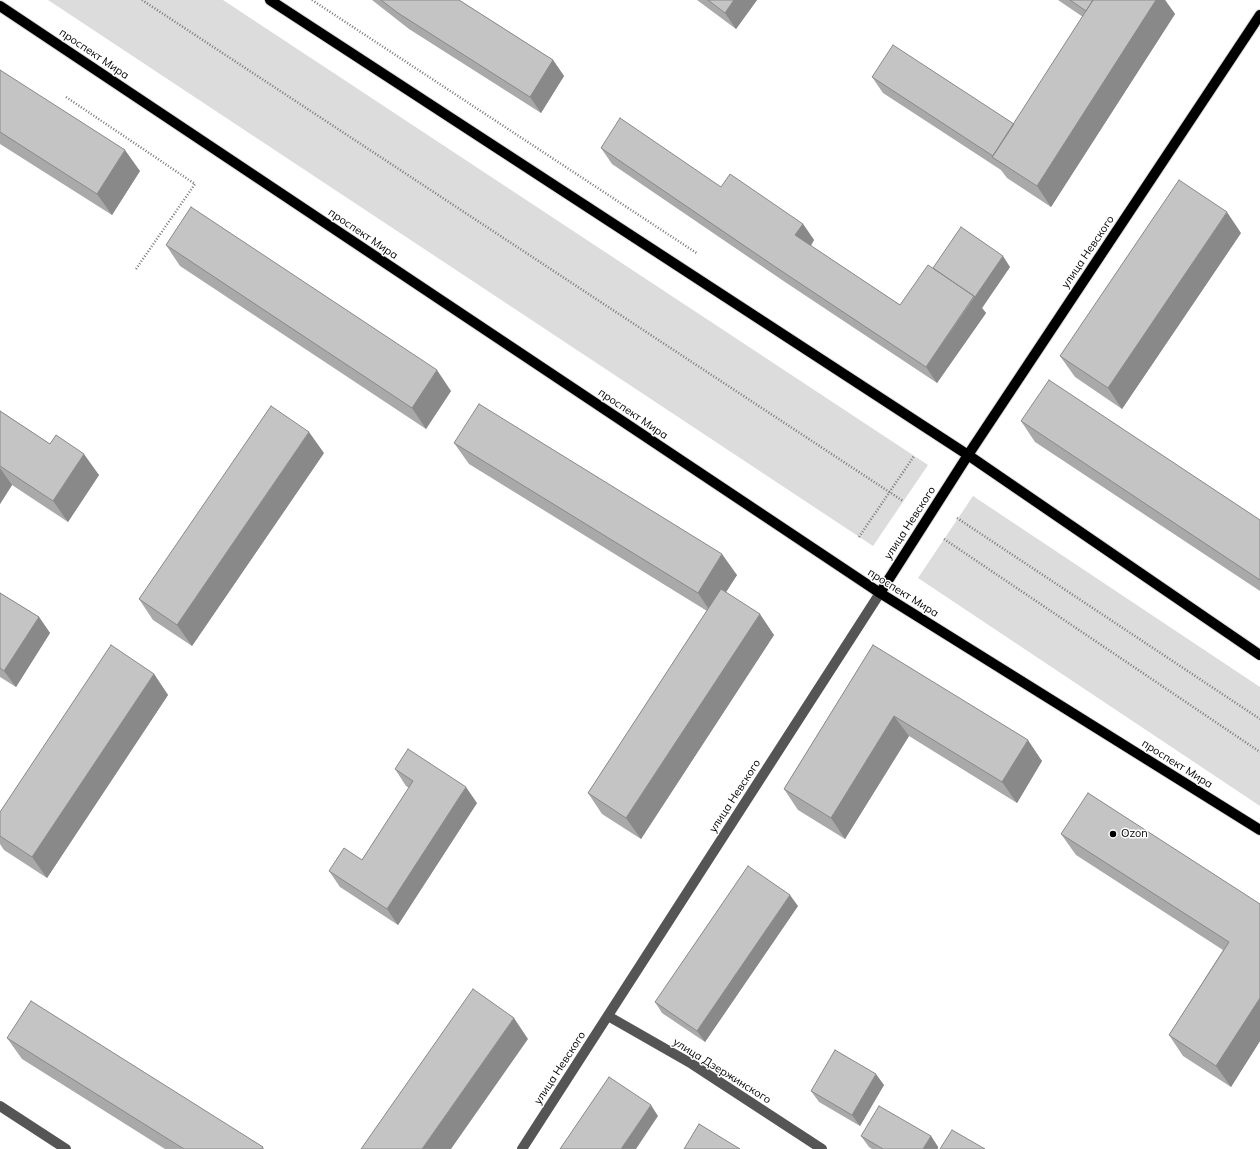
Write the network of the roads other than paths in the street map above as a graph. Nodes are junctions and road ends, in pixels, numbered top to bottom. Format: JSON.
{"nodes":[{"id":1,"x":270,"y":0,"type":"edge"},
{"id":2,"x":0,"y":6,"type":"edge"},
{"id":3,"x":1260,"y":15,"type":"edge"},
{"id":4,"x":968,"y":455,"type":"junction"},
{"id":5,"x":880,"y":593,"type":"junction"},
{"id":6,"x":1260,"y":655,"type":"edge"},
{"id":7,"x":1260,"y":830,"type":"edge"},
{"id":8,"x":608,"y":1016,"type":"junction"},
{"id":9,"x":0,"y":1106,"type":"edge"},
{"id":10,"x":66,"y":1149,"type":"edge"},
{"id":11,"x":522,"y":1149,"type":"edge"},
{"id":12,"x":822,"y":1149,"type":"edge"}],
"edges":[{"from":1,"to":4,"type":"main road"},
{"from":2,"to":5,"type":"main road","name":"проспект Мира"},
{"from":3,"to":4,"type":"main road","name":"улица Невского"},
{"from":4,"to":5,"type":"main road","name":"улица Невского"},
{"from":4,"to":6,"type":"main road"},
{"from":5,"to":7,"type":"main road","name":"проспект Мира"},
{"from":5,"to":8,"type":"street","name":"улица Невского"},
{"from":8,"to":11,"type":"street","name":"улица Невского"},
{"from":8,"to":12,"type":"street","name":"улица Дзержинского"},
{"from":9,"to":10,"type":"street"}]}
